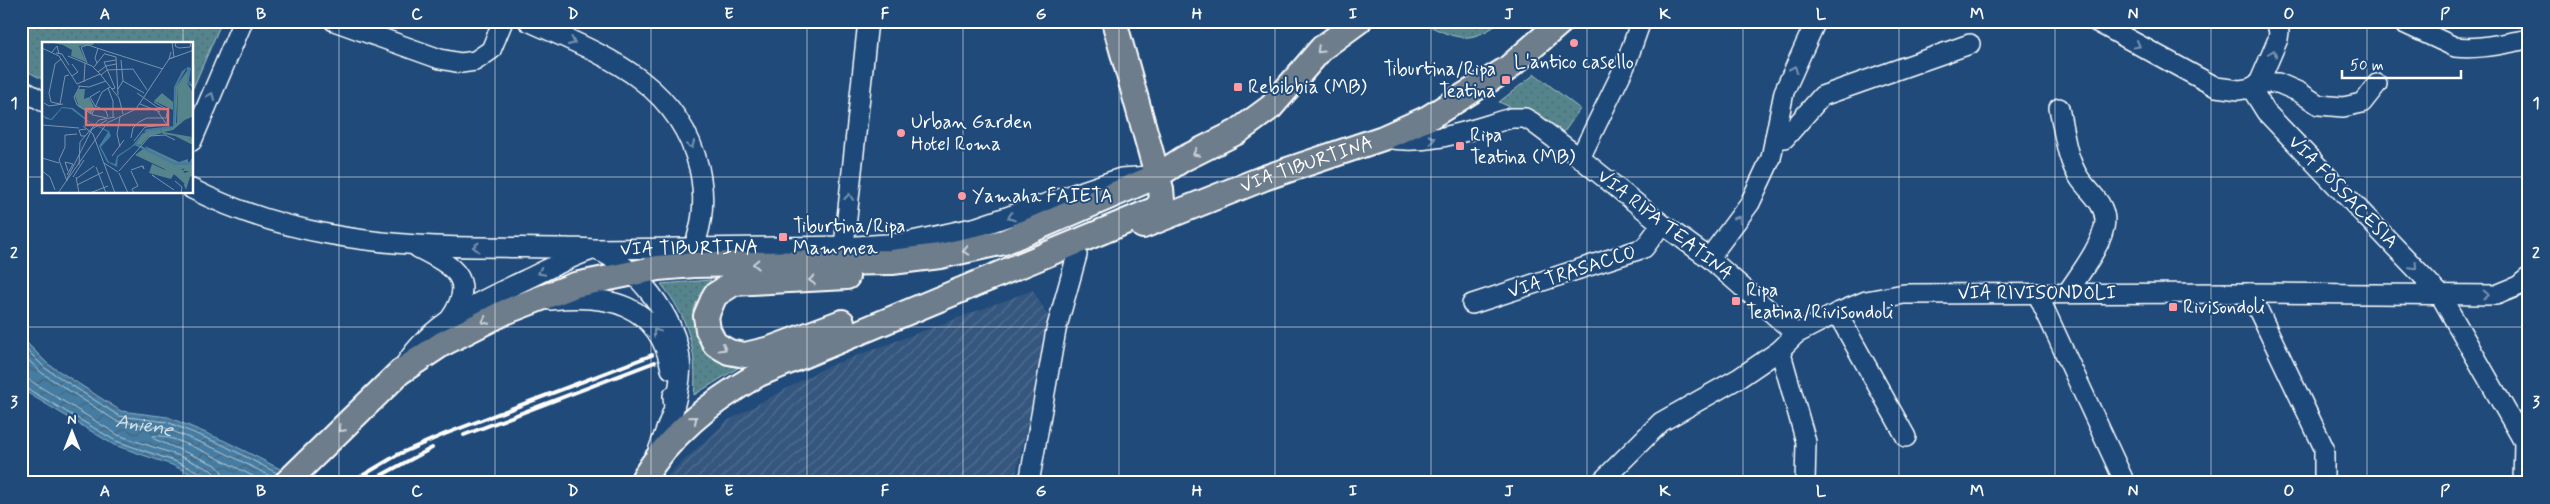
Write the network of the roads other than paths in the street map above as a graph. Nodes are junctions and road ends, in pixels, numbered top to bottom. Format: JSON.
{"nodes":[{"id":1,"x":243,"y":21,"type":"edge"},
{"id":2,"x":334,"y":21,"type":"edge"},
{"id":3,"x":503,"y":21,"type":"edge"},
{"id":4,"x":528,"y":21,"type":"edge"},
{"id":5,"x":868,"y":21,"type":"edge"},
{"id":6,"x":1114,"y":21,"type":"edge"},
{"id":7,"x":1359,"y":21,"type":"edge"},
{"id":8,"x":1562,"y":21,"type":"edge"},
{"id":9,"x":1641,"y":21,"type":"edge"},
{"id":10,"x":1816,"y":21,"type":"edge"},
{"id":11,"x":2094,"y":21,"type":"edge"},
{"id":12,"x":2276,"y":21,"type":"edge"},
{"id":13,"x":2398,"y":21,"type":"edge"},
{"id":14,"x":2529,"y":39,"type":"edge"},
{"id":15,"x":1970,"y":44,"type":"dead end"},
{"id":16,"x":2377,"y":84,"type":"dead end"},
{"id":17,"x":2255,"y":86,"type":"junction"},
{"id":18,"x":21,"y":89,"type":"edge"},
{"id":19,"x":42,"y":101,"type":"edge"},
{"id":20,"x":2059,"y":108,"type":"dead end"},
{"id":21,"x":194,"y":136,"type":"edge"},
{"id":22,"x":1774,"y":136,"type":"junction"},
{"id":23,"x":1383,"y":138,"type":"junction"},
{"id":24,"x":1580,"y":158,"type":"junction"},
{"id":25,"x":1157,"y":176,"type":"junction"},
{"id":26,"x":194,"y":190,"type":"edge"},
{"id":27,"x":1662,"y":224,"type":"junction"},
{"id":28,"x":694,"y":246,"type":"junction"},
{"id":29,"x":844,"y":246,"type":"junction"},
{"id":30,"x":414,"y":247,"type":"junction"},
{"id":31,"x":595,"y":249,"type":"junction"},
{"id":32,"x":1077,"y":255,"type":"junction"},
{"id":33,"x":1709,"y":258,"type":"junction"},
{"id":34,"x":892,"y":262,"type":"junction"},
{"id":35,"x":1028,"y":263,"type":"junction"},
{"id":36,"x":633,"y":272,"type":"junction"},
{"id":37,"x":2529,"y":277,"type":"edge"},
{"id":38,"x":961,"y":291,"type":"junction"},
{"id":39,"x":2037,"y":293,"type":"junction"},
{"id":40,"x":2067,"y":293,"type":"junction"},
{"id":41,"x":2250,"y":293,"type":"junction"},
{"id":42,"x":2439,"y":293,"type":"junction"},
{"id":43,"x":530,"y":302,"type":"junction"},
{"id":44,"x":1472,"y":304,"type":"dead end"},
{"id":45,"x":1837,"y":312,"type":"junction"},
{"id":46,"x":450,"y":319,"type":"junction"},
{"id":47,"x":1796,"y":334,"type":"junction"},
{"id":48,"x":1780,"y":350,"type":"junction"},
{"id":49,"x":400,"y":372,"type":"junction"},
{"id":50,"x":674,"y":408,"type":"junction"},
{"id":51,"x":1906,"y":437,"type":"dead end"},
{"id":52,"x":654,"y":461,"type":"junction"},
{"id":53,"x":286,"y":483,"type":"edge"},
{"id":54,"x":640,"y":483,"type":"edge"},
{"id":55,"x":1029,"y":483,"type":"edge"},
{"id":56,"x":1600,"y":483,"type":"edge"},
{"id":57,"x":1806,"y":483,"type":"edge"},
{"id":58,"x":2125,"y":483,"type":"edge"},
{"id":59,"x":2324,"y":483,"type":"edge"},
{"id":60,"x":2523,"y":483,"type":"edge"}],
"edges":[{"from":21,"to":1,"type":"street","one_way":true},
{"from":2,"to":3,"type":"street"},
{"from":4,"to":28,"type":"street","one_way":true},
{"from":29,"to":5,"type":"street","one_way":true},
{"from":6,"to":25,"type":"main road"},
{"from":7,"to":25,"type":"main road","name":"VIA TIBURTINA","one_way":true},
{"from":8,"to":23,"type":"main road","name":"VIA TIBURTINA"},
{"from":9,"to":24,"type":"street"},
{"from":22,"to":10,"type":"street","one_way":true},
{"from":11,"to":17,"type":"street","one_way":true},
{"from":17,"to":12,"type":"street","one_way":true},
{"from":13,"to":14,"type":"street"},
{"from":15,"to":22,"type":"street"},
{"from":16,"to":17,"type":"street"},
{"from":17,"to":42,"type":"street","name":"VIA FOSSACESIA","one_way":true},
{"from":18,"to":19,"type":"street"},
{"from":20,"to":40,"type":"street"},
{"from":33,"to":22,"type":"street","one_way":true},
{"from":23,"to":24,"type":"street","name":"VIA RIPA TEATINA","one_way":true},
{"from":23,"to":32,"type":"main road","name":"VIA TIBURTINA"},
{"from":24,"to":27,"type":"street","name":"VIA RIPA TEATINA"},
{"from":25,"to":29,"type":"street","name":"VIA TIBURTINA","one_way":true},
{"from":25,"to":34,"type":"main road","name":"VIA TIBURTINA","one_way":true},
{"from":25,"to":35,"type":"main road","name":"VIA TIBURTINA"},
{"from":26,"to":30,"type":"street"},
{"from":27,"to":33,"type":"street","name":"VIA RIPA TEATINA"},
{"from":27,"to":44,"type":"street","name":"VIA TRASACCO"},
{"from":28,"to":29,"type":"street","name":"VIA TIBURTINA"},
{"from":28,"to":31,"type":"street","name":"VIA TIBURTINA"},
{"from":31,"to":30,"type":"street","one_way":true},
{"from":30,"to":46,"type":"street"},
{"from":31,"to":36,"type":"street"},
{"from":31,"to":46,"type":"street","name":"VIA TIBURTINA","one_way":true},
{"from":32,"to":35,"type":"main road","name":"VIA TIBURTINA"},
{"from":32,"to":55,"type":"street"},
{"from":33,"to":47,"type":"street","name":"VIA RIPA TEATINA"},
{"from":34,"to":36,"type":"main road","name":"VIA TIBURTINA","one_way":true},
{"from":34,"to":38,"type":"main road","one_way":true},
{"from":35,"to":38,"type":"main road","name":"VIA TIBURTINA"},
{"from":36,"to":43,"type":"main road","name":"VIA TIBURTINA"},
{"from":36,"to":50,"type":"street"},
{"from":42,"to":37,"type":"street","name":"VIA RIVISONDOLI","one_way":true},
{"from":52,"to":38,"type":"main road","name":"VIA TIBURTINA","one_way":true},
{"from":39,"to":40,"type":"street","name":"VIA RIVISONDOLI"},
{"from":39,"to":45,"type":"street","name":"VIA RIVISONDOLI"},
{"from":39,"to":58,"type":"street"},
{"from":40,"to":41,"type":"street","name":"VIA RIVISONDOLI"},
{"from":41,"to":42,"type":"street","name":"VIA RIVISONDOLI"},
{"from":41,"to":59,"type":"street"},
{"from":42,"to":60,"type":"street","name":"VIA FOSSACESIA"},
{"from":43,"to":49,"type":"main road","name":"VIA TIBURTINA","one_way":true},
{"from":50,"to":43,"type":"street","one_way":true},
{"from":45,"to":47,"type":"street","name":"VIA RIVISONDOLI"},
{"from":45,"to":51,"type":"street"},
{"from":46,"to":49,"type":"street","name":"VIA TIBURTINA"},
{"from":47,"to":48,"type":"street","name":"VIA RIVISONDOLI"},
{"from":48,"to":56,"type":"street","name":"VIA RIVISONDOLI"},
{"from":48,"to":57,"type":"street"},
{"from":49,"to":53,"type":"main road","name":"VIA TIBURTINA","one_way":true},
{"from":50,"to":52,"type":"street"},
{"from":52,"to":54,"type":"main road","name":"VIA TIBURTINA"}]}
